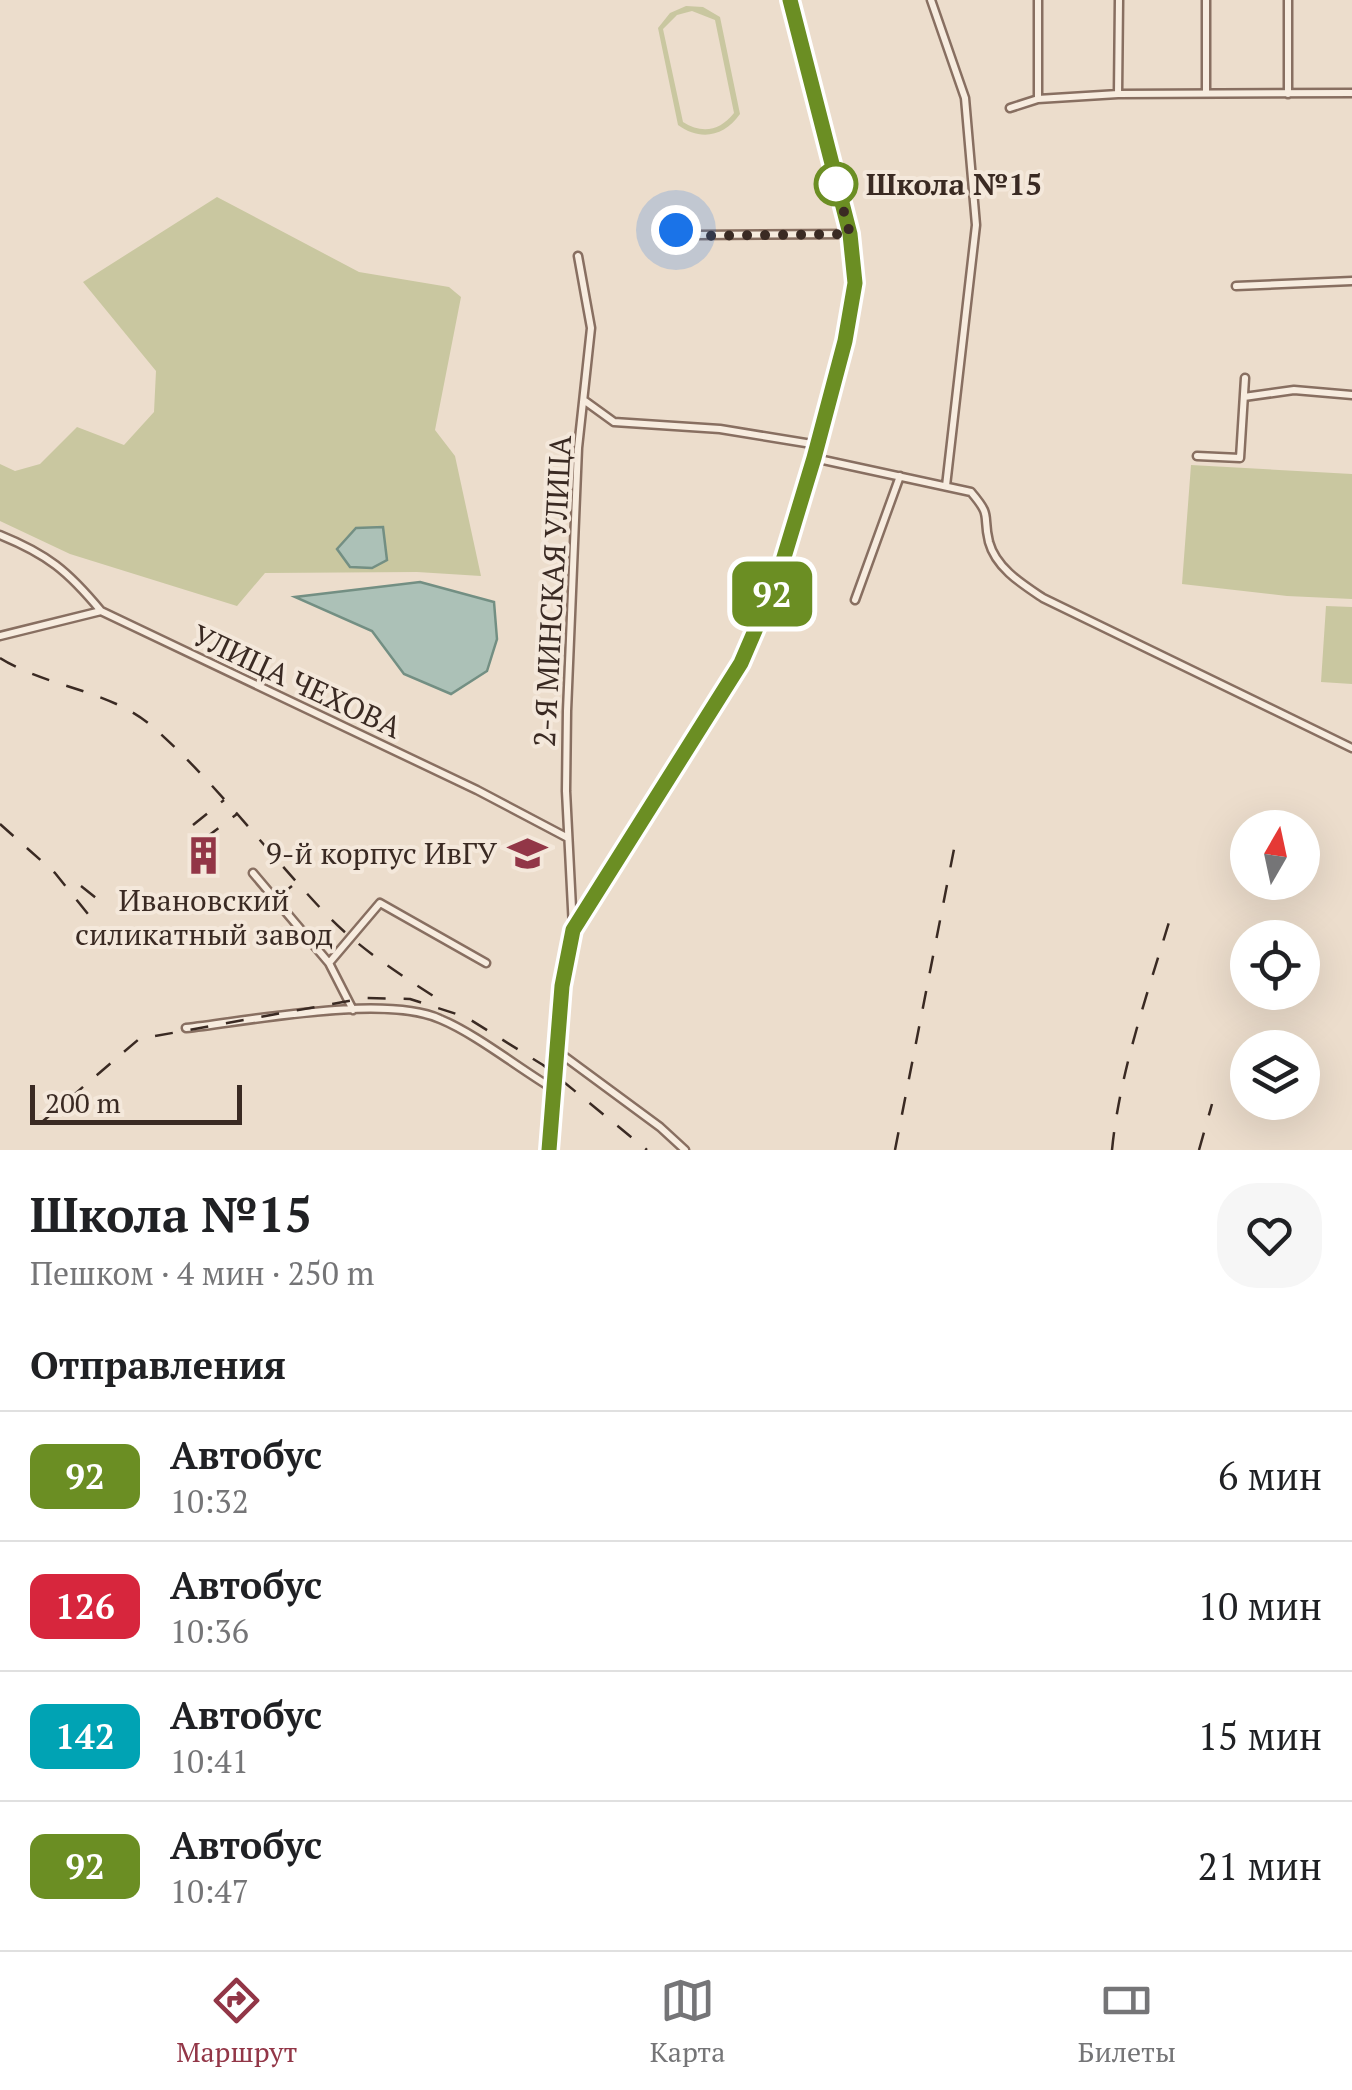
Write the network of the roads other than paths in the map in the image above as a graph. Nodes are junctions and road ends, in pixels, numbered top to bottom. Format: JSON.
{"nodes":[{"id":1,"x":790,"y":0,"type":"edge"},
{"id":2,"x":931,"y":0,"type":"edge"},
{"id":3,"x":1038,"y":0,"type":"edge"},
{"id":4,"x":1118,"y":0,"type":"edge"},
{"id":5,"x":1206,"y":0,"type":"edge"},
{"id":6,"x":1288,"y":0,"type":"edge"},
{"id":7,"x":1206,"y":92,"type":"junction"},
{"id":8,"x":1352,"y":92,"type":"edge"},
{"id":9,"x":1118,"y":94,"type":"junction"},
{"id":10,"x":1288,"y":94,"type":"junction"},
{"id":11,"x":1038,"y":99,"type":"junction"},
{"id":12,"x":1010,"y":108,"type":"dead end"},
{"id":13,"x":676,"y":230,"type":"dead end"},
{"id":14,"x":850,"y":234,"type":"junction"},
{"id":15,"x":578,"y":256,"type":"dead end"},
{"id":16,"x":1352,"y":280,"type":"edge"},
{"id":17,"x":1236,"y":286,"type":"dead end"},
{"id":18,"x":1245,"y":378,"type":"dead end"},
{"id":19,"x":1352,"y":395,"type":"edge"},
{"id":20,"x":1244,"y":397,"type":"junction"},
{"id":21,"x":585,"y":401,"type":"junction"},
{"id":22,"x":818,"y":445,"type":"junction"},
{"id":23,"x":1197,"y":456,"type":"dead end"},
{"id":24,"x":814,"y":458,"type":"junction"},
{"id":25,"x":900,"y":476,"type":"junction"},
{"id":26,"x":946,"y":486,"type":"junction"},
{"id":27,"x":0,"y":535,"type":"edge"},
{"id":28,"x":855,"y":600,"type":"dead end"},
{"id":29,"x":100,"y":611,"type":"junction"},
{"id":30,"x":0,"y":636,"type":"edge"},
{"id":31,"x":1352,"y":748,"type":"edge"},
{"id":32,"x":568,"y":838,"type":"junction"},
{"id":33,"x":253,"y":873,"type":"dead end"},
{"id":34,"x":573,"y":930,"type":"junction"},
{"id":35,"x":329,"y":963,"type":"junction"},
{"id":36,"x":486,"y":963,"type":"dead end"},
{"id":37,"x":353,"y":1010,"type":"junction"},
{"id":38,"x":186,"y":1028,"type":"dead end"},
{"id":39,"x":556,"y":1050,"type":"junction"},
{"id":40,"x":552,"y":1088,"type":"junction"},
{"id":41,"x":549,"y":1150,"type":"edge"},
{"id":42,"x":685,"y":1150,"type":"edge"}],
"edges":[{"from":1,"to":14,"type":"main road"},
{"from":2,"to":26,"type":"street"},
{"from":3,"to":11,"type":"street"},
{"from":4,"to":9,"type":"street"},
{"from":5,"to":7,"type":"street"},
{"from":6,"to":10,"type":"street"},
{"from":7,"to":9,"type":"street"},
{"from":7,"to":10,"type":"street"},
{"from":8,"to":10,"type":"street"},
{"from":9,"to":11,"type":"street"},
{"from":11,"to":12,"type":"street"},
{"from":13,"to":14,"type":"street"},
{"from":14,"to":22,"type":"main road"},
{"from":15,"to":21,"type":"street","name":"2-Я МИНСКАЯ УЛИЦА"},
{"from":16,"to":17,"type":"street"},
{"from":18,"to":20,"type":"street"},
{"from":19,"to":20,"type":"street"},
{"from":20,"to":23,"type":"street"},
{"from":21,"to":22,"type":"street"},
{"from":21,"to":32,"type":"street","name":"2-Я МИНСКАЯ УЛИЦА"},
{"from":22,"to":24,"type":"main road"},
{"from":24,"to":25,"type":"street"},
{"from":24,"to":34,"type":"main road"},
{"from":25,"to":26,"type":"street"},
{"from":25,"to":28,"type":"street"},
{"from":26,"to":31,"type":"street"},
{"from":27,"to":29,"type":"street"},
{"from":29,"to":30,"type":"street"},
{"from":29,"to":32,"type":"street","name":"УЛИЦА ЧЕХОВА"},
{"from":32,"to":34,"type":"street","name":"2-Я МИНСКАЯ УЛИЦА"},
{"from":33,"to":35,"type":"street"},
{"from":34,"to":39,"type":"main road"},
{"from":35,"to":36,"type":"street"},
{"from":35,"to":37,"type":"street"},
{"from":37,"to":38,"type":"street"},
{"from":37,"to":40,"type":"street"},
{"from":39,"to":40,"type":"main road"},
{"from":39,"to":42,"type":"street"},
{"from":40,"to":41,"type":"main road"}]}
